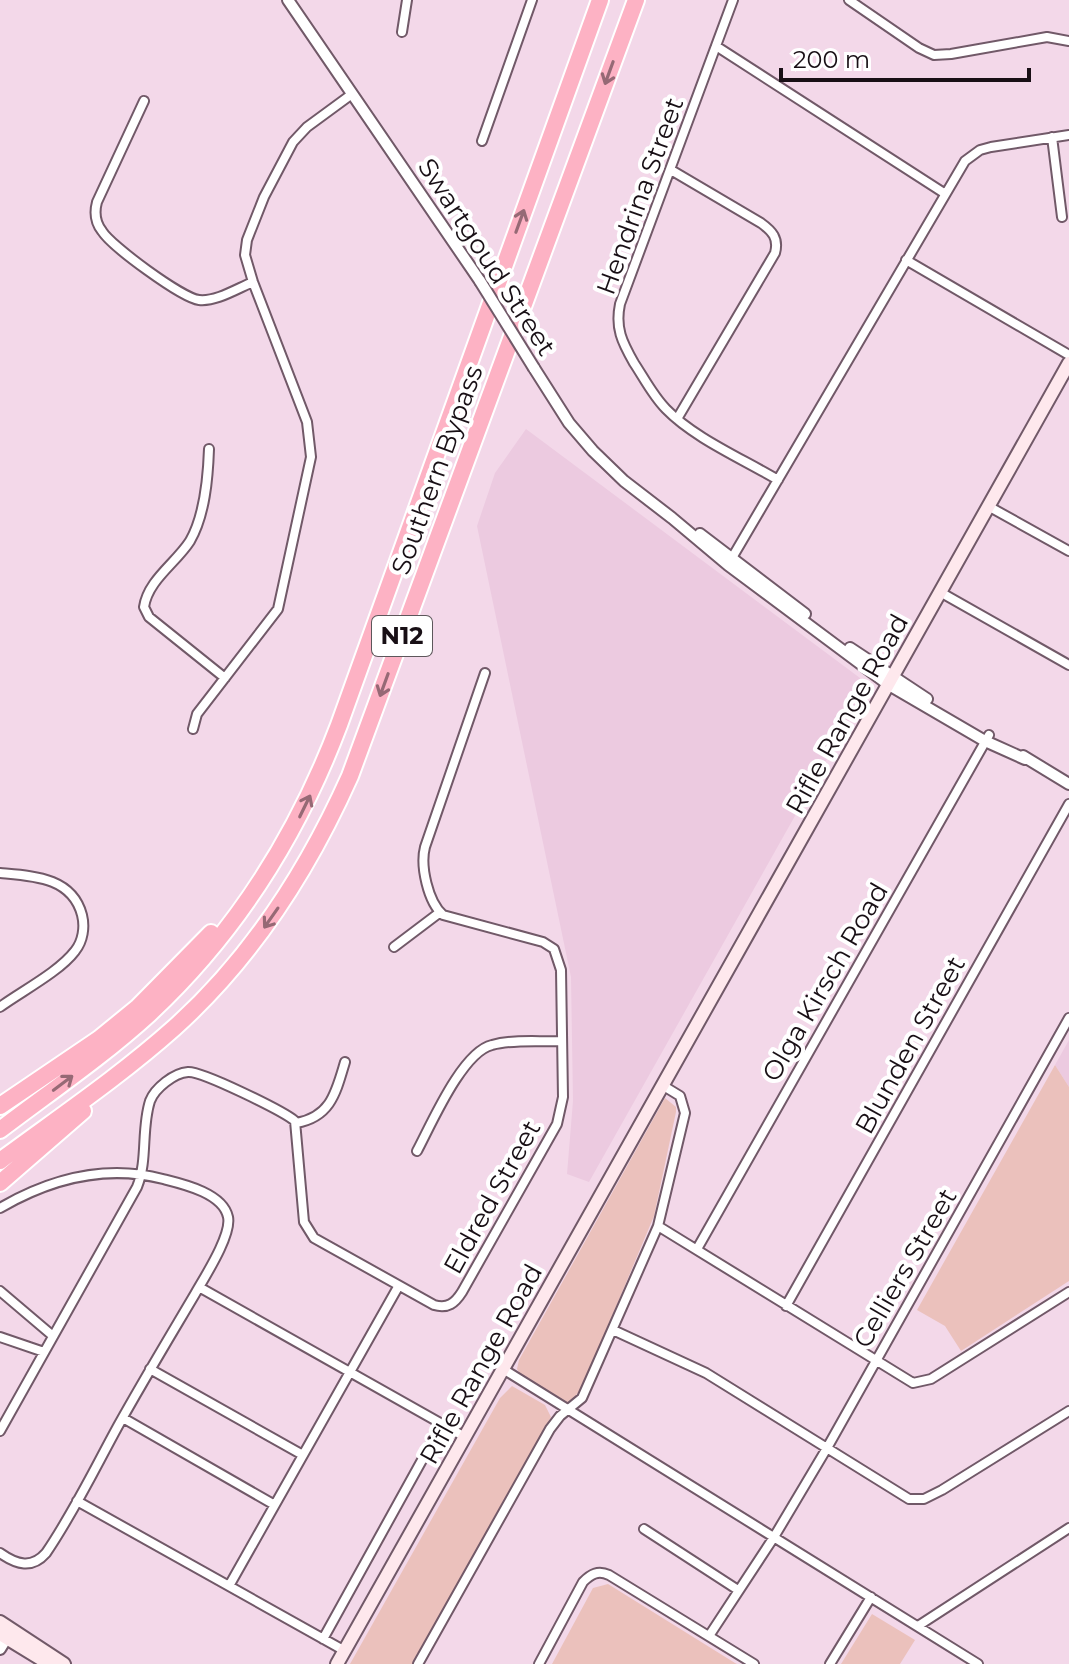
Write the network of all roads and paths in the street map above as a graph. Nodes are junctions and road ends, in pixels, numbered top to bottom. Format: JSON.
{"nodes":[{"id":1,"x":288,"y":0,"type":"edge"},
{"id":2,"x":407,"y":0,"type":"edge"},
{"id":3,"x":532,"y":0,"type":"edge"},
{"id":4,"x":600,"y":0,"type":"edge"},
{"id":5,"x":636,"y":0,"type":"edge"},
{"id":6,"x":733,"y":0,"type":"edge"},
{"id":7,"x":849,"y":0,"type":"edge"},
{"id":8,"x":402,"y":32,"type":"dead end"},
{"id":9,"x":1069,"y":41,"type":"edge"},
{"id":10,"x":716,"y":46,"type":"junction"},
{"id":11,"x":352,"y":94,"type":"junction"},
{"id":12,"x":144,"y":101,"type":"dead end"},
{"id":13,"x":1069,"y":135,"type":"edge"},
{"id":14,"x":1052,"y":137,"type":"junction"},
{"id":15,"x":482,"y":141,"type":"dead end"},
{"id":16,"x":671,"y":170,"type":"junction"},
{"id":17,"x":944,"y":193,"type":"junction"},
{"id":18,"x":1062,"y":217,"type":"dead end"},
{"id":19,"x":906,"y":260,"type":"junction"},
{"id":20,"x":253,"y":282,"type":"junction"},
{"id":21,"x":1069,"y":355,"type":"edge"},
{"id":22,"x":1069,"y":363,"type":"edge"},
{"id":23,"x":677,"y":419,"type":"junction"},
{"id":24,"x":209,"y":449,"type":"dead end"},
{"id":25,"x":778,"y":480,"type":"junction"},
{"id":26,"x":988,"y":506,"type":"junction"},
{"id":27,"x":1069,"y":551,"type":"edge"},
{"id":28,"x":730,"y":562,"type":"junction"},
{"id":29,"x":940,"y":592,"type":"junction"},
{"id":30,"x":1069,"y":665,"type":"edge"},
{"id":31,"x":485,"y":673,"type":"dead end"},
{"id":32,"x":225,"y":678,"type":"junction"},
{"id":33,"x":891,"y":681,"type":"junction"},
{"id":34,"x":193,"y":729,"type":"dead end"},
{"id":35,"x":987,"y":738,"type":"junction"},
{"id":36,"x":1069,"y":784,"type":"edge"},
{"id":37,"x":1069,"y":804,"type":"edge"},
{"id":38,"x":269,"y":871,"type":"junction"},
{"id":39,"x":0,"y":873,"type":"edge"},
{"id":40,"x":439,"y":913,"type":"junction"},
{"id":41,"x":394,"y":947,"type":"dead end"},
{"id":42,"x":0,"y":1007,"type":"edge"},
{"id":43,"x":1069,"y":1018,"type":"edge"},
{"id":44,"x":561,"y":1041,"type":"junction"},
{"id":45,"x":345,"y":1062,"type":"dead end"},
{"id":46,"x":129,"y":1065,"type":"junction"},
{"id":47,"x":662,"y":1085,"type":"junction"},
{"id":48,"x":0,"y":1106,"type":"edge"},
{"id":49,"x":296,"y":1123,"type":"junction"},
{"id":50,"x":0,"y":1130,"type":"edge"},
{"id":51,"x":417,"y":1151,"type":"dead end"},
{"id":52,"x":0,"y":1161,"type":"edge"},
{"id":53,"x":142,"y":1173,"type":"junction"},
{"id":54,"x":0,"y":1183,"type":"edge"},
{"id":55,"x":0,"y":1208,"type":"edge"},
{"id":56,"x":658,"y":1226,"type":"junction"},
{"id":57,"x":697,"y":1249,"type":"junction"},
{"id":58,"x":199,"y":1287,"type":"junction"},
{"id":59,"x":398,"y":1287,"type":"junction"},
{"id":60,"x":0,"y":1291,"type":"edge"},
{"id":61,"x":1069,"y":1292,"type":"edge"},
{"id":62,"x":786,"y":1306,"type":"junction"},
{"id":63,"x":613,"y":1330,"type":"junction"},
{"id":64,"x":53,"y":1336,"type":"junction"},
{"id":65,"x":0,"y":1337,"type":"edge"},
{"id":66,"x":44,"y":1352,"type":"junction"},
{"id":67,"x":875,"y":1360,"type":"junction"},
{"id":68,"x":150,"y":1369,"type":"junction"},
{"id":69,"x":503,"y":1369,"type":"junction"},
{"id":70,"x":349,"y":1372,"type":"junction"},
{"id":71,"x":568,"y":1411,"type":"junction"},
{"id":72,"x":1069,"y":1411,"type":"edge"},
{"id":73,"x":123,"y":1418,"type":"junction"},
{"id":74,"x":442,"y":1424,"type":"junction"},
{"id":75,"x":0,"y":1431,"type":"edge"},
{"id":76,"x":465,"y":1437,"type":"junction"},
{"id":77,"x":827,"y":1448,"type":"junction"},
{"id":78,"x":301,"y":1454,"type":"junction"},
{"id":79,"x":77,"y":1501,"type":"junction"},
{"id":80,"x":273,"y":1504,"type":"junction"},
{"id":81,"x":1069,"y":1528,"type":"edge"},
{"id":82,"x":644,"y":1529,"type":"dead end"},
{"id":83,"x":774,"y":1537,"type":"junction"},
{"id":84,"x":0,"y":1553,"type":"edge"},
{"id":85,"x":229,"y":1586,"type":"junction"},
{"id":86,"x":738,"y":1590,"type":"junction"},
{"id":87,"x":871,"y":1597,"type":"junction"},
{"id":88,"x":918,"y":1626,"type":"junction"},
{"id":89,"x":4,"y":1635,"type":"edge"},
{"id":90,"x":709,"y":1636,"type":"junction"},
{"id":91,"x":323,"y":1639,"type":"junction"},
{"id":92,"x":345,"y":1651,"type":"junction"},
{"id":93,"x":49,"y":1664,"type":"edge"},
{"id":94,"x":64,"y":1664,"type":"edge"},
{"id":95,"x":337,"y":1664,"type":"edge"},
{"id":96,"x":418,"y":1664,"type":"edge"},
{"id":97,"x":539,"y":1664,"type":"edge"},
{"id":98,"x":754,"y":1664,"type":"edge"},
{"id":99,"x":830,"y":1664,"type":"edge"},
{"id":100,"x":978,"y":1664,"type":"edge"}],
"edges":[{"from":1,"to":11,"type":"street","name":"Swartgoud Street"},
{"from":2,"to":8,"type":"street"},
{"from":3,"to":15,"type":"street"},
{"from":38,"to":4,"type":"highway","name":"Southern Bypass","number":"N12","one_way":true},
{"from":5,"to":46,"type":"highway","name":"Southern Bypass","number":"N12","one_way":true},
{"from":6,"to":10,"type":"street","name":"Hendrina Street"},
{"from":7,"to":9,"type":"street"},
{"from":10,"to":16,"type":"street","name":"Hendrina Street"},
{"from":10,"to":17,"type":"street"},
{"from":11,"to":20,"type":"street"},
{"from":11,"to":28,"type":"street","name":"Swartgoud Street","bridge":true},
{"from":12,"to":20,"type":"street"},
{"from":13,"to":14,"type":"street"},
{"from":14,"to":17,"type":"street"},
{"from":14,"to":18,"type":"street"},
{"from":16,"to":23,"type":"street","name":"Hendrina Street"},
{"from":16,"to":23,"type":"street"},
{"from":17,"to":19,"type":"street"},
{"from":19,"to":21,"type":"street"},
{"from":19,"to":25,"type":"street"},
{"from":20,"to":32,"type":"street"},
{"from":22,"to":26,"type":"main road","name":"Rifle Range Road"},
{"from":23,"to":25,"type":"street","name":"Hendrina Street"},
{"from":24,"to":32,"type":"street"},
{"from":25,"to":28,"type":"street"},
{"from":26,"to":27,"type":"street"},
{"from":26,"to":29,"type":"main road","name":"Rifle Range Road"},
{"from":28,"to":33,"type":"street","name":"Swartgoud Street"},
{"from":29,"to":30,"type":"street"},
{"from":29,"to":33,"type":"main road","name":"Rifle Range Road"},
{"from":31,"to":40,"type":"street"},
{"from":32,"to":34,"type":"street"},
{"from":33,"to":35,"type":"street","name":"Swartgoud Street"},
{"from":33,"to":47,"type":"main road","name":"Rifle Range Road"},
{"from":35,"to":36,"type":"street","name":"Swartgoud Street"},
{"from":35,"to":57,"type":"street","name":"Olga Kirsch Road"},
{"from":37,"to":62,"type":"street","name":"Blunden Street"},
{"from":38,"to":48,"type":"highway"},
{"from":50,"to":38,"type":"highway","name":"Southern Bypass","number":"N12","one_way":true},
{"from":39,"to":42,"type":"street"},
{"from":40,"to":41,"type":"street"},
{"from":40,"to":44,"type":"street","name":"Eldred Street"},
{"from":43,"to":67,"type":"street","name":"Celliers Street"},
{"from":44,"to":51,"type":"street"},
{"from":44,"to":59,"type":"street","name":"Eldred Street"},
{"from":45,"to":49,"type":"street"},
{"from":46,"to":52,"type":"highway","name":"Southern Bypass","number":"N12"},
{"from":46,"to":54,"type":"highway"},
{"from":47,"to":56,"type":"street"},
{"from":47,"to":69,"type":"main road","name":"Rifle Range Road"},
{"from":49,"to":53,"type":"street"},
{"from":49,"to":59,"type":"street"},
{"from":53,"to":55,"type":"street"},
{"from":53,"to":58,"type":"street"},
{"from":53,"to":64,"type":"street"},
{"from":56,"to":57,"type":"street"},
{"from":56,"to":63,"type":"street"},
{"from":57,"to":62,"type":"street"},
{"from":58,"to":68,"type":"street"},
{"from":58,"to":70,"type":"street"},
{"from":59,"to":70,"type":"street"},
{"from":60,"to":64,"type":"street"},
{"from":61,"to":67,"type":"street"},
{"from":62,"to":67,"type":"street"},
{"from":63,"to":71,"type":"street"},
{"from":63,"to":77,"type":"street"},
{"from":64,"to":66,"type":"street"},
{"from":65,"to":66,"type":"street"},
{"from":66,"to":75,"type":"street"},
{"from":67,"to":77,"type":"street","name":"Celliers Street"},
{"from":68,"to":73,"type":"street"},
{"from":68,"to":78,"type":"street"},
{"from":69,"to":71,"type":"street"},
{"from":69,"to":76,"type":"main road","name":"Rifle Range Road"},
{"from":70,"to":74,"type":"street"},
{"from":70,"to":78,"type":"street"},
{"from":71,"to":83,"type":"street"},
{"from":71,"to":96,"type":"street"},
{"from":72,"to":77,"type":"street"},
{"from":73,"to":79,"type":"street"},
{"from":73,"to":80,"type":"street"},
{"from":74,"to":76,"type":"street"},
{"from":74,"to":91,"type":"street"},
{"from":76,"to":92,"type":"main road","name":"Rifle Range Road"},
{"from":77,"to":83,"type":"street","name":"Celliers Street"},
{"from":78,"to":80,"type":"street"},
{"from":79,"to":84,"type":"street"},
{"from":79,"to":85,"type":"street"},
{"from":80,"to":85,"type":"street"},
{"from":81,"to":88,"type":"street"},
{"from":82,"to":86,"type":"street"},
{"from":83,"to":86,"type":"street","name":"Celliers Street"},
{"from":83,"to":87,"type":"street"},
{"from":85,"to":91,"type":"street"},
{"from":86,"to":90,"type":"street","name":"Celliers Street"},
{"from":87,"to":88,"type":"street"},
{"from":87,"to":99,"type":"street"},
{"from":88,"to":100,"type":"street"},
{"from":89,"to":93,"type":"main road"},
{"from":89,"to":94,"type":"main road"},
{"from":90,"to":97,"type":"street"},
{"from":90,"to":98,"type":"street"},
{"from":91,"to":92,"type":"street"},
{"from":92,"to":95,"type":"main road","name":"Rifle Range Road"}]}
